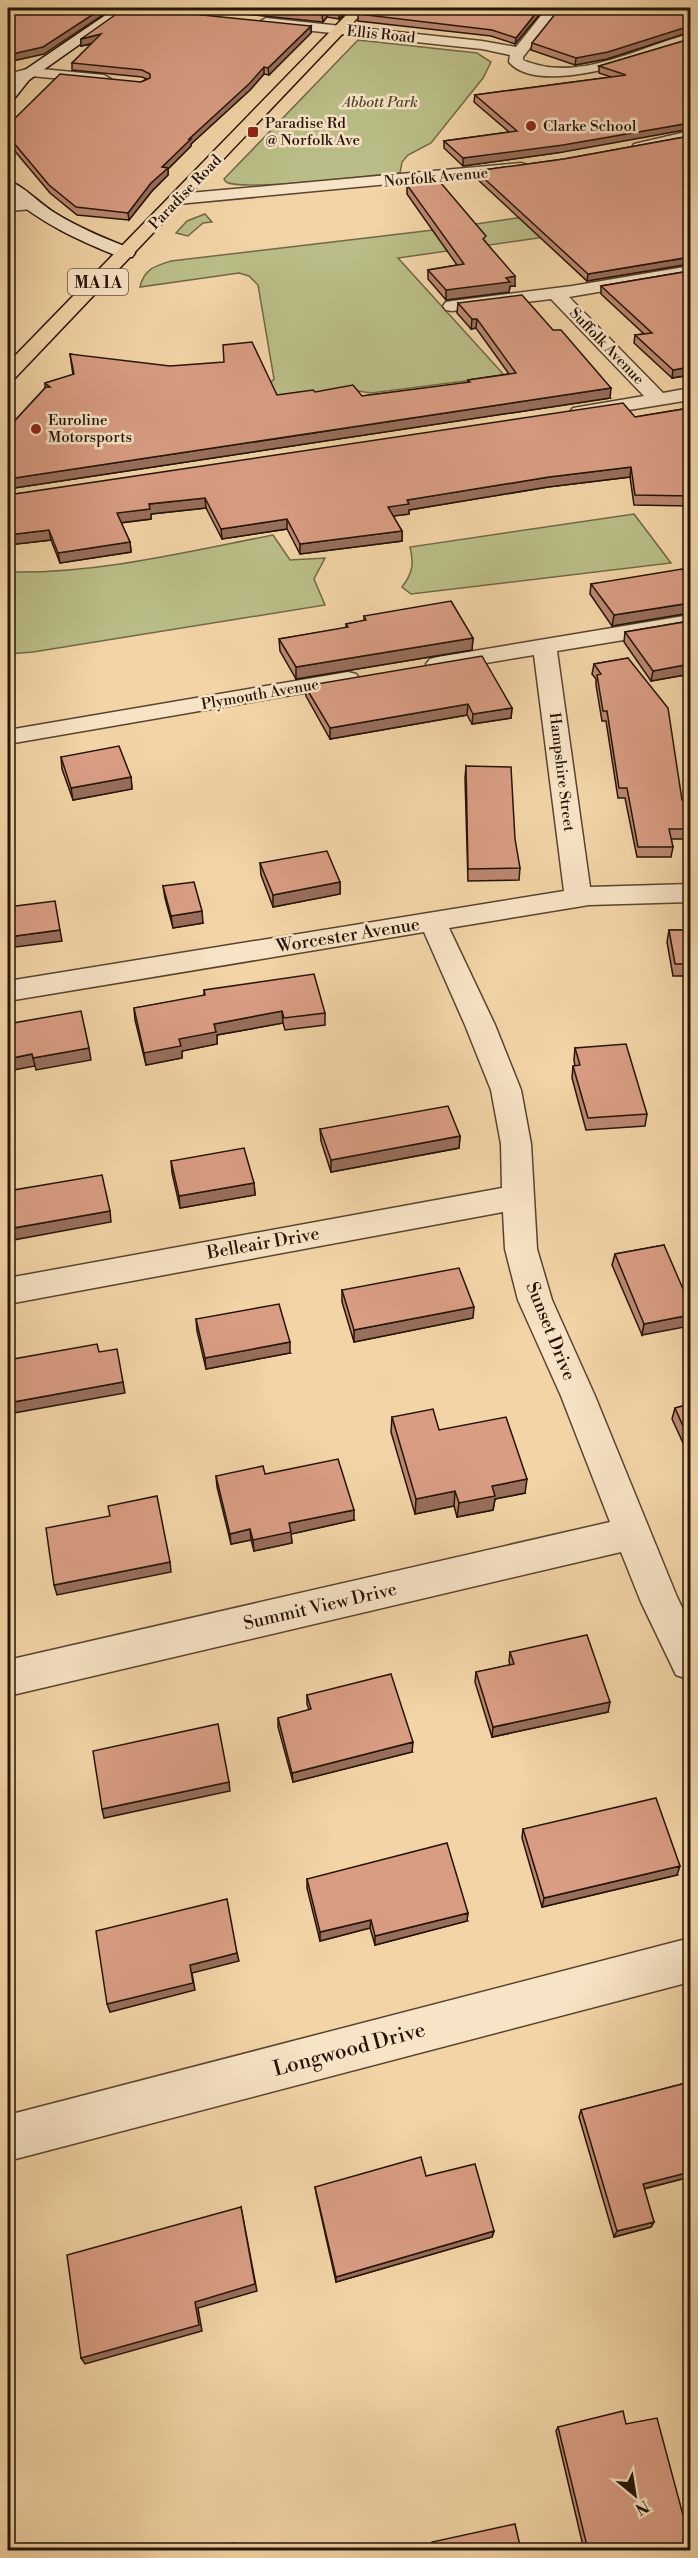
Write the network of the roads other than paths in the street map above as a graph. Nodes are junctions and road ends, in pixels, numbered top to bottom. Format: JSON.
{"nodes":[{"id":1,"x":124,"y":8,"type":"edge"},
{"id":2,"x":135,"y":8,"type":"edge"},
{"id":3,"x":360,"y":8,"type":"edge"},
{"id":4,"x":554,"y":8,"type":"edge"},
{"id":5,"x":203,"y":15,"type":"edge"},
{"id":6,"x":248,"y":20,"type":"edge"},
{"id":7,"x":338,"y":30,"type":"junction"},
{"id":8,"x":690,"y":38,"type":"edge"},
{"id":9,"x":520,"y":52,"type":"junction"},
{"id":10,"x":31,"y":72,"type":"junction"},
{"id":11,"x":8,"y":78,"type":"edge"},
{"id":12,"x":119,"y":81,"type":"edge"},
{"id":13,"x":8,"y":97,"type":"edge"},
{"id":14,"x":690,"y":136,"type":"edge"},
{"id":15,"x":626,"y":150,"type":"edge"},
{"id":16,"x":536,"y":166,"type":"edge"},
{"id":17,"x":8,"y":186,"type":"edge"},
{"id":18,"x":178,"y":199,"type":"junction"},
{"id":19,"x":28,"y":205,"type":"junction"},
{"id":20,"x":8,"y":206,"type":"edge"},
{"id":21,"x":126,"y":253,"type":"junction"},
{"id":22,"x":690,"y":271,"type":"edge"},
{"id":23,"x":555,"y":293,"type":"junction"},
{"id":24,"x":452,"y":306,"type":"edge"},
{"id":25,"x":8,"y":374,"type":"edge"},
{"id":26,"x":690,"y":394,"type":"edge"},
{"id":27,"x":658,"y":399,"type":"junction"},
{"id":28,"x":563,"y":415,"type":"edge"},
{"id":29,"x":690,"y":622,"type":"edge"},
{"id":30,"x":545,"y":646,"type":"junction"},
{"id":31,"x":416,"y":668,"type":"edge"},
{"id":32,"x":369,"y":675,"type":"edge"},
{"id":33,"x":8,"y":737,"type":"edge"},
{"id":34,"x":690,"y":893,"type":"edge"},
{"id":35,"x":578,"y":898,"type":"junction"},
{"id":36,"x":433,"y":922,"type":"junction"},
{"id":37,"x":8,"y":991,"type":"edge"},
{"id":38,"x":518,"y":1197,"type":"junction"},
{"id":39,"x":8,"y":1291,"type":"edge"},
{"id":40,"x":633,"y":1533,"type":"junction"},
{"id":41,"x":690,"y":1662,"type":"edge"},
{"id":42,"x":8,"y":1678,"type":"edge"},
{"id":43,"x":690,"y":1960,"type":"edge"},
{"id":44,"x":8,"y":2138,"type":"edge"}],
"edges":[{"from":1,"to":10,"type":"street"},
{"from":2,"to":5,"type":"street"},
{"from":3,"to":7,"type":"highway","name":"Paradise Road","number":"MA 1A"},
{"from":4,"to":9,"type":"street"},
{"from":6,"to":7,"type":"street","name":"Ellis Road"},
{"from":7,"to":9,"type":"street","name":"Ellis Road"},
{"from":7,"to":18,"type":"highway","name":"Paradise Road","number":"MA 1A"},
{"from":8,"to":9,"type":"street"},
{"from":10,"to":11,"type":"street"},
{"from":10,"to":12,"type":"street"},
{"from":10,"to":13,"type":"street"},
{"from":14,"to":15,"type":"street"},
{"from":16,"to":18,"type":"street","name":"Norfolk Avenue"},
{"from":17,"to":19,"type":"street"},
{"from":18,"to":21,"type":"highway","name":"Paradise Road","number":"MA 1A"},
{"from":19,"to":20,"type":"street"},
{"from":19,"to":21,"type":"street"},
{"from":21,"to":25,"type":"highway","name":"Paradise Road","number":"MA 1A"},
{"from":22,"to":23,"type":"street","name":"Suffolk Avenue"},
{"from":23,"to":24,"type":"street","name":"Suffolk Avenue"},
{"from":23,"to":27,"type":"street","name":"Suffolk Avenue"},
{"from":26,"to":27,"type":"street"},
{"from":27,"to":28,"type":"street"},
{"from":29,"to":30,"type":"street"},
{"from":30,"to":31,"type":"street"},
{"from":30,"to":35,"type":"street","name":"Hampshire Street"},
{"from":32,"to":33,"type":"street","name":"Plymouth Avenue"},
{"from":34,"to":35,"type":"street","name":"Worcester Avenue"},
{"from":35,"to":36,"type":"street","name":"Worcester Avenue"},
{"from":36,"to":37,"type":"street","name":"Worcester Avenue"},
{"from":36,"to":38,"type":"street","name":"Sunset Drive"},
{"from":38,"to":39,"type":"street","name":"Belleair Drive"},
{"from":38,"to":40,"type":"street","name":"Sunset Drive"},
{"from":40,"to":41,"type":"street","name":"Sunset Drive"},
{"from":40,"to":42,"type":"street","name":"Summit View Drive"},
{"from":43,"to":44,"type":"street","name":"Longwood Drive"}]}
